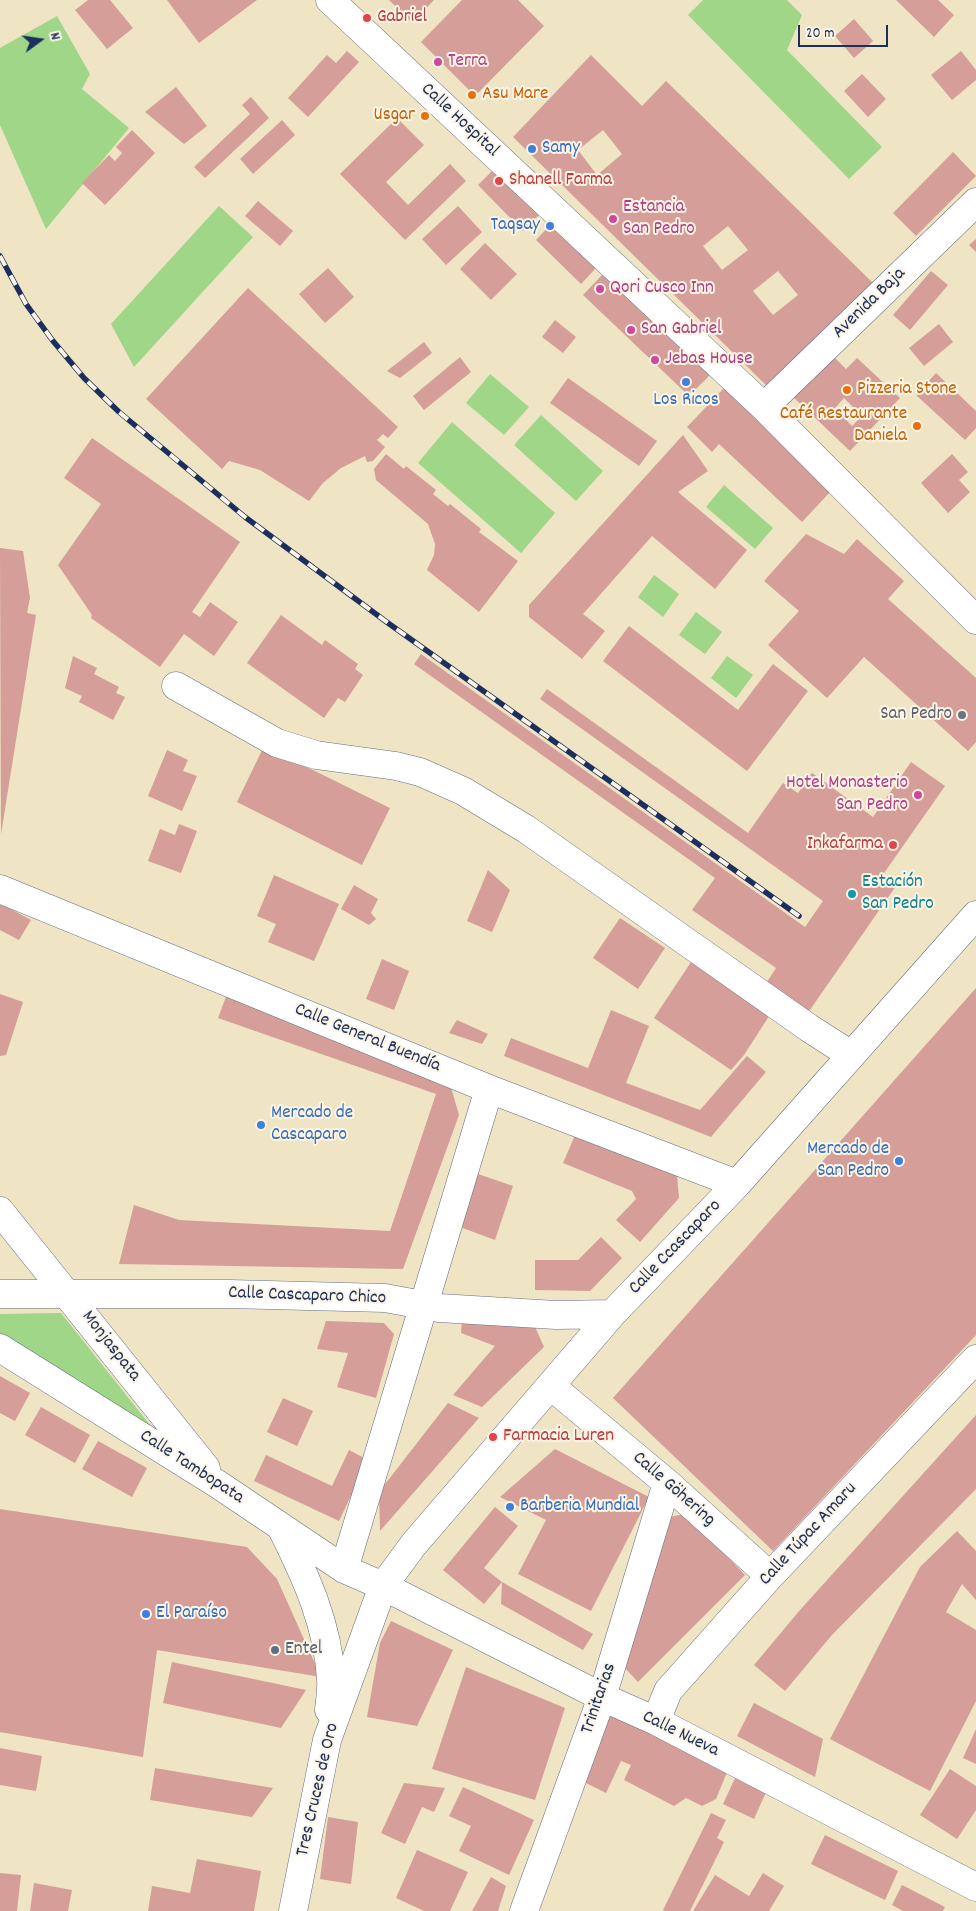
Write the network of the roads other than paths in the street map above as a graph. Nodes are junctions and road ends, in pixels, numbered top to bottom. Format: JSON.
{"nodes":[{"id":1,"x":330,"y":0,"type":"edge"},
{"id":2,"x":976,"y":202,"type":"edge"},
{"id":3,"x":764,"y":407,"type":"junction"},
{"id":4,"x":976,"y":620,"type":"edge"},
{"id":5,"x":176,"y":686,"type":"dead end"},
{"id":6,"x":0,"y":889,"type":"edge"},
{"id":7,"x":976,"y":915,"type":"edge"},
{"id":8,"x":851,"y":1055,"type":"junction"},
{"id":9,"x":489,"y":1089,"type":"junction"},
{"id":10,"x":737,"y":1184,"type":"junction"},
{"id":11,"x":0,"y":1210,"type":"edge"},
{"id":12,"x":67,"y":1293,"type":"junction"},
{"id":13,"x":0,"y":1294,"type":"edge"},
{"id":14,"x":425,"y":1305,"type":"junction"},
{"id":15,"x":612,"y":1314,"type":"junction"},
{"id":16,"x":0,"y":1348,"type":"edge"},
{"id":17,"x":976,"y":1359,"type":"edge"},
{"id":18,"x":551,"y":1386,"type":"junction"},
{"id":19,"x":667,"y":1483,"type":"junction"},
{"id":20,"x":219,"y":1485,"type":"junction"},
{"id":21,"x":280,"y":1526,"type":"junction"},
{"id":22,"x":344,"y":1569,"type":"junction"},
{"id":23,"x":770,"y":1576,"type":"junction"},
{"id":24,"x":383,"y":1586,"type":"junction"},
{"id":25,"x":602,"y":1697,"type":"junction"},
{"id":26,"x":656,"y":1721,"type":"junction"},
{"id":27,"x":326,"y":1740,"type":"junction"},
{"id":28,"x":976,"y":1887,"type":"edge"},
{"id":29,"x":293,"y":1911,"type":"edge"},
{"id":30,"x":524,"y":1911,"type":"edge"}],
"edges":[{"from":1,"to":3,"type":"street","name":"Calle Hospital"},
{"from":2,"to":3,"type":"street","name":"Avenida Baja"},
{"from":3,"to":4,"type":"street"},
{"from":5,"to":8,"type":"street"},
{"from":6,"to":9,"type":"street","name":"Calle General Buendía"},
{"from":7,"to":8,"type":"street","name":"Calle Ccascaparo"},
{"from":8,"to":10,"type":"street","name":"Calle Ccascaparo"},
{"from":9,"to":10,"type":"street","name":"Calle General Buendía"},
{"from":9,"to":14,"type":"street"},
{"from":10,"to":15,"type":"street","name":"Calle Ccascaparo"},
{"from":11,"to":12,"type":"street","name":"Monjaspata"},
{"from":12,"to":13,"type":"street","name":"Calle Cascaparo Chico"},
{"from":12,"to":14,"type":"street","name":"Calle Cascaparo Chico"},
{"from":12,"to":20,"type":"street","name":"Monjaspata"},
{"from":14,"to":15,"type":"street","name":"Calle Cascaparo Chico"},
{"from":14,"to":22,"type":"street"},
{"from":15,"to":18,"type":"street","name":"Calle Ccascaparo"},
{"from":16,"to":20,"type":"street","name":"Calle Tambopata"},
{"from":17,"to":23,"type":"street","name":"Calle Túpac Amaru"},
{"from":18,"to":19,"type":"street","name":"Calle Göhering"},
{"from":18,"to":24,"type":"street","name":"Calle Ccascaparo"},
{"from":19,"to":23,"type":"street","name":"Calle Göhering"},
{"from":19,"to":25,"type":"street","name":"Trinitarias"},
{"from":20,"to":21,"type":"street","name":"Calle Tambopata"},
{"from":21,"to":22,"type":"street","name":"Calle Tambopata"},
{"from":21,"to":27,"type":"street"},
{"from":22,"to":24,"type":"street","name":"Calle Tambopata"},
{"from":23,"to":26,"type":"street","name":"Calle Túpac Amaru"},
{"from":24,"to":25,"type":"street","name":"Calle Nueva"},
{"from":24,"to":27,"type":"street","name":"Tres Cruces de Oro"},
{"from":25,"to":26,"type":"street","name":"Calle Nueva"},
{"from":25,"to":30,"type":"street","name":"Trinitarias"},
{"from":26,"to":28,"type":"street","name":"Calle Nueva"},
{"from":27,"to":29,"type":"street","name":"Tres Cruces de Oro"}]}
